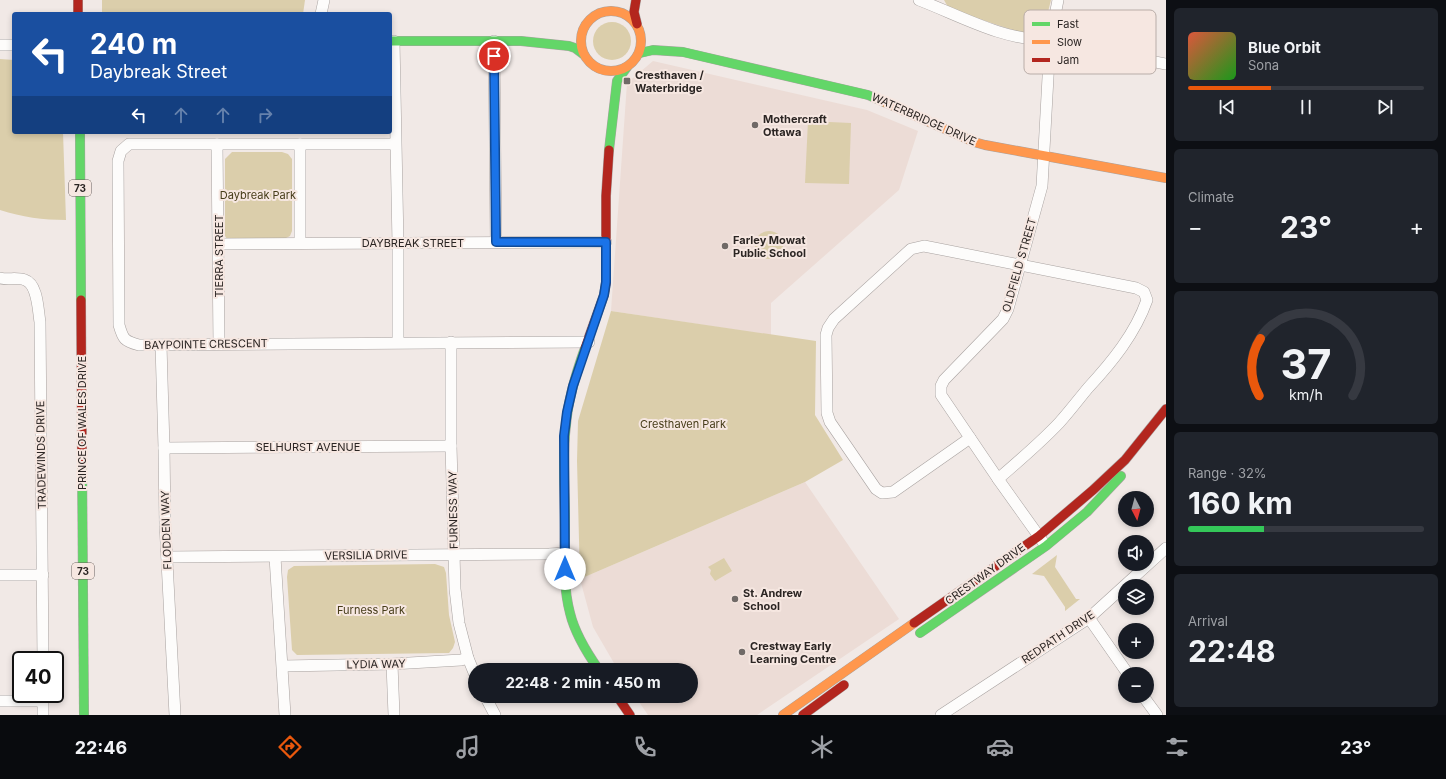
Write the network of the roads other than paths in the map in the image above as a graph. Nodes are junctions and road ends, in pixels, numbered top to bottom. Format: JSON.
{"nodes":[{"id":1,"x":78,"y":0,"type":"edge"},
{"id":2,"x":324,"y":0,"type":"edge"},
{"id":3,"x":636,"y":0,"type":"edge"},
{"id":4,"x":919,"y":0,"type":"edge"},
{"id":5,"x":1058,"y":0,"type":"edge"},
{"id":6,"x":623,"y":1,"type":"dead end"},
{"id":7,"x":937,"y":3,"type":"edge"},
{"id":8,"x":612,"y":10,"type":"junction"},
{"id":9,"x":1056,"y":10,"type":"edge"},
{"id":10,"x":78,"y":12,"type":"edge"},
{"id":11,"x":322,"y":12,"type":"edge"},
{"id":12,"x":637,"y":24,"type":"junction"},
{"id":13,"x":583,"y":30,"type":"junction"},
{"id":14,"x":641,"y":33,"type":"junction"},
{"id":15,"x":1024,"y":38,"type":"edge"},
{"id":16,"x":494,"y":40,"type":"junction"},
{"id":17,"x":392,"y":41,"type":"edge"},
{"id":18,"x":521,"y":41,"type":"junction"},
{"id":19,"x":0,"y":45,"type":"edge"},
{"id":20,"x":12,"y":45,"type":"edge"},
{"id":21,"x":640,"y":52,"type":"junction"},
{"id":22,"x":683,"y":52,"type":"junction"},
{"id":23,"x":583,"y":54,"type":"junction"},
{"id":24,"x":1156,"y":62,"type":"edge"},
{"id":25,"x":1166,"y":64,"type":"edge"},
{"id":26,"x":627,"y":67,"type":"junction"},
{"id":27,"x":601,"y":70,"type":"junction"},
{"id":28,"x":1048,"y":74,"type":"edge"},
{"id":29,"x":614,"y":122,"type":"junction"},
{"id":30,"x":80,"y":134,"type":"edge"},
{"id":31,"x":217,"y":144,"type":"junction"},
{"id":32,"x":300,"y":144,"type":"junction"},
{"id":33,"x":395,"y":144,"type":"junction"},
{"id":34,"x":1044,"y":156,"type":"junction"},
{"id":35,"x":1166,"y":178,"type":"edge"},
{"id":36,"x":496,"y":242,"type":"junction"},
{"id":37,"x":606,"y":242,"type":"junction"},
{"id":38,"x":219,"y":244,"type":"junction"},
{"id":39,"x":300,"y":244,"type":"junction"},
{"id":40,"x":398,"y":244,"type":"junction"},
{"id":41,"x":1020,"y":266,"type":"junction"},
{"id":42,"x":0,"y":278,"type":"edge"},
{"id":43,"x":398,"y":342,"type":"junction"},
{"id":44,"x":451,"y":342,"type":"junction"},
{"id":45,"x":589,"y":342,"type":"junction"},
{"id":46,"x":219,"y":344,"type":"junction"},
{"id":47,"x":161,"y":345,"type":"junction"},
{"id":48,"x":1166,"y":409,"type":"edge"},
{"id":49,"x":1166,"y":422,"type":"edge"},
{"id":50,"x":970,"y":438,"type":"junction"},
{"id":51,"x":451,"y":446,"type":"junction"},
{"id":52,"x":164,"y":448,"type":"junction"},
{"id":53,"x":998,"y":479,"type":"junction"},
{"id":54,"x":1039,"y":536,"type":"junction"},
{"id":55,"x":1046,"y":546,"type":"junction"},
{"id":56,"x":1166,"y":548,"type":"edge"},
{"id":57,"x":565,"y":553,"type":"junction"},
{"id":58,"x":454,"y":554,"type":"junction"},
{"id":59,"x":167,"y":557,"type":"junction"},
{"id":60,"x":275,"y":557,"type":"junction"},
{"id":61,"x":0,"y":575,"type":"edge"},
{"id":62,"x":43,"y":575,"type":"junction"},
{"id":63,"x":1089,"y":618,"type":"junction"},
{"id":64,"x":910,"y":639,"type":"dead end"},
{"id":65,"x":43,"y":651,"type":"edge"},
{"id":66,"x":468,"y":658,"type":"junction"},
{"id":67,"x":470,"y":663,"type":"edge"},
{"id":68,"x":594,"y":663,"type":"edge"},
{"id":69,"x":392,"y":664,"type":"junction"},
{"id":70,"x":282,"y":666,"type":"junction"},
{"id":71,"x":1123,"y":667,"type":"edge"},
{"id":72,"x":854,"y":679,"type":"dead end"},
{"id":73,"x":12,"y":700,"type":"edge"},
{"id":74,"x":0,"y":701,"type":"edge"},
{"id":75,"x":43,"y":703,"type":"edge"},
{"id":76,"x":489,"y":703,"type":"edge"},
{"id":77,"x":622,"y":703,"type":"edge"},
{"id":78,"x":1149,"y":703,"type":"edge"},
{"id":79,"x":1166,"y":711,"type":"edge"},
{"id":80,"x":44,"y":715,"type":"edge"},
{"id":81,"x":84,"y":715,"type":"edge"},
{"id":82,"x":175,"y":715,"type":"edge"},
{"id":83,"x":285,"y":715,"type":"edge"},
{"id":84,"x":394,"y":715,"type":"edge"},
{"id":85,"x":495,"y":715,"type":"edge"},
{"id":86,"x":630,"y":715,"type":"edge"},
{"id":87,"x":783,"y":715,"type":"edge"},
{"id":88,"x":803,"y":715,"type":"edge"},
{"id":89,"x":941,"y":715,"type":"edge"},
{"id":90,"x":1157,"y":715,"type":"edge"},
{"id":91,"x":1160,"y":715,"type":"edge"}],
"edges":[{"from":1,"to":10,"type":"street"},
{"from":2,"to":11,"type":"street"},
{"from":3,"to":12,"type":"street"},
{"from":4,"to":7,"type":"street"},
{"from":5,"to":9,"type":"street","name":"OLDFIELD STREET"},
{"from":6,"to":8,"type":"street"},
{"from":7,"to":15,"type":"street"},
{"from":8,"to":12,"type":"street"},
{"from":8,"to":13,"type":"street"},
{"from":12,"to":14,"type":"street"},
{"from":13,"to":18,"type":"street"},
{"from":13,"to":23,"type":"street"},
{"from":14,"to":21,"type":"street"},
{"from":14,"to":22,"type":"street","name":"WATERBRIDGE DRIVE"},
{"from":16,"to":17,"type":"street"},
{"from":16,"to":18,"type":"street"},
{"from":16,"to":36,"type":"street"},
{"from":17,"to":33,"type":"street"},
{"from":18,"to":23,"type":"street"},
{"from":19,"to":20,"type":"street"},
{"from":21,"to":22,"type":"street","name":"WATERBRIDGE DRIVE"},
{"from":21,"to":26,"type":"street"},
{"from":22,"to":34,"type":"street","name":"WATERBRIDGE DRIVE"},
{"from":23,"to":27,"type":"street"},
{"from":24,"to":25,"type":"street"},
{"from":26,"to":27,"type":"street"},
{"from":26,"to":29,"type":"street"},
{"from":27,"to":29,"type":"street"},
{"from":28,"to":34,"type":"street","name":"OLDFIELD STREET"},
{"from":29,"to":37,"type":"street"},
{"from":30,"to":81,"type":"street","name":"PRINCE OF WALES DRIVE","number":"73"},
{"from":31,"to":32,"type":"street","name":"BAYPOINTE CRESCENT"},
{"from":31,"to":38,"type":"street","name":"TIERRA STREET"},
{"from":31,"to":47,"type":"street","name":"BAYPOINTE CRESCENT"},
{"from":32,"to":33,"type":"street","name":"BAYPOINTE CRESCENT"},
{"from":32,"to":39,"type":"street"},
{"from":33,"to":40,"type":"street"},
{"from":34,"to":35,"type":"street","name":"WATERBRIDGE DRIVE"},
{"from":34,"to":41,"type":"street","name":"OLDFIELD STREET"},
{"from":36,"to":37,"type":"street","name":"DAYBREAK STREET"},
{"from":36,"to":40,"type":"street","name":"DAYBREAK STREET"},
{"from":37,"to":45,"type":"street"},
{"from":38,"to":39,"type":"street","name":"DAYBREAK STREET"},
{"from":38,"to":46,"type":"street","name":"TIERRA STREET"},
{"from":39,"to":40,"type":"street","name":"DAYBREAK STREET"},
{"from":40,"to":43,"type":"street"},
{"from":41,"to":50,"type":"street","name":"OLDFIELD STREET"},
{"from":41,"to":50,"type":"street"},
{"from":41,"to":53,"type":"street"},
{"from":42,"to":62,"type":"street","name":"TRADEWINDS DRIVE"},
{"from":43,"to":44,"type":"street","name":"BAYPOINTE CRESCENT"},
{"from":43,"to":46,"type":"street","name":"BAYPOINTE CRESCENT"},
{"from":44,"to":45,"type":"street","name":"BAYPOINTE CRESCENT"},
{"from":44,"to":51,"type":"street","name":"FURNESS WAY"},
{"from":45,"to":57,"type":"street"},
{"from":46,"to":47,"type":"street","name":"BAYPOINTE CRESCENT"},
{"from":47,"to":52,"type":"street","name":"FLODDEN WAY"},
{"from":48,"to":54,"type":"street","name":"CRESTWAY DRIVE"},
{"from":49,"to":55,"type":"street","name":"CRESTWAY DRIVE"},
{"from":50,"to":53,"type":"street","name":"OLDFIELD STREET"},
{"from":51,"to":52,"type":"street","name":"SELHURST AVENUE"},
{"from":51,"to":58,"type":"street","name":"FURNESS WAY"},
{"from":52,"to":59,"type":"street","name":"FLODDEN WAY"},
{"from":53,"to":54,"type":"street","name":"OLDFIELD STREET"},
{"from":54,"to":55,"type":"street","name":"OLDFIELD STREET"},
{"from":54,"to":87,"type":"street","name":"CRESTWAY DRIVE"},
{"from":55,"to":64,"type":"street","name":"CRESTWAY DRIVE"},
{"from":56,"to":63,"type":"street","name":"REDPATH DRIVE"},
{"from":57,"to":58,"type":"street","name":"VERSILIA DRIVE"},
{"from":57,"to":68,"type":"street"},
{"from":58,"to":60,"type":"street","name":"VERSILIA DRIVE"},
{"from":58,"to":66,"type":"street","name":"FURNESS WAY"},
{"from":59,"to":60,"type":"street","name":"VERSILIA DRIVE"},
{"from":59,"to":82,"type":"street","name":"FLODDEN WAY"},
{"from":60,"to":70,"type":"street"},
{"from":61,"to":62,"type":"street"},
{"from":62,"to":65,"type":"street","name":"TRADEWINDS DRIVE"},
{"from":63,"to":71,"type":"street"},
{"from":63,"to":89,"type":"street","name":"REDPATH DRIVE"},
{"from":66,"to":67,"type":"street","name":"FURNESS WAY"},
{"from":66,"to":69,"type":"street","name":"LYDIA WAY"},
{"from":69,"to":70,"type":"street","name":"LYDIA WAY"},
{"from":69,"to":84,"type":"street"},
{"from":70,"to":83,"type":"street"},
{"from":72,"to":88,"type":"street"},
{"from":73,"to":74,"type":"street"},
{"from":75,"to":80,"type":"street"},
{"from":76,"to":85,"type":"street"},
{"from":77,"to":86,"type":"street"},
{"from":78,"to":90,"type":"street"},
{"from":79,"to":91,"type":"street"}]}
